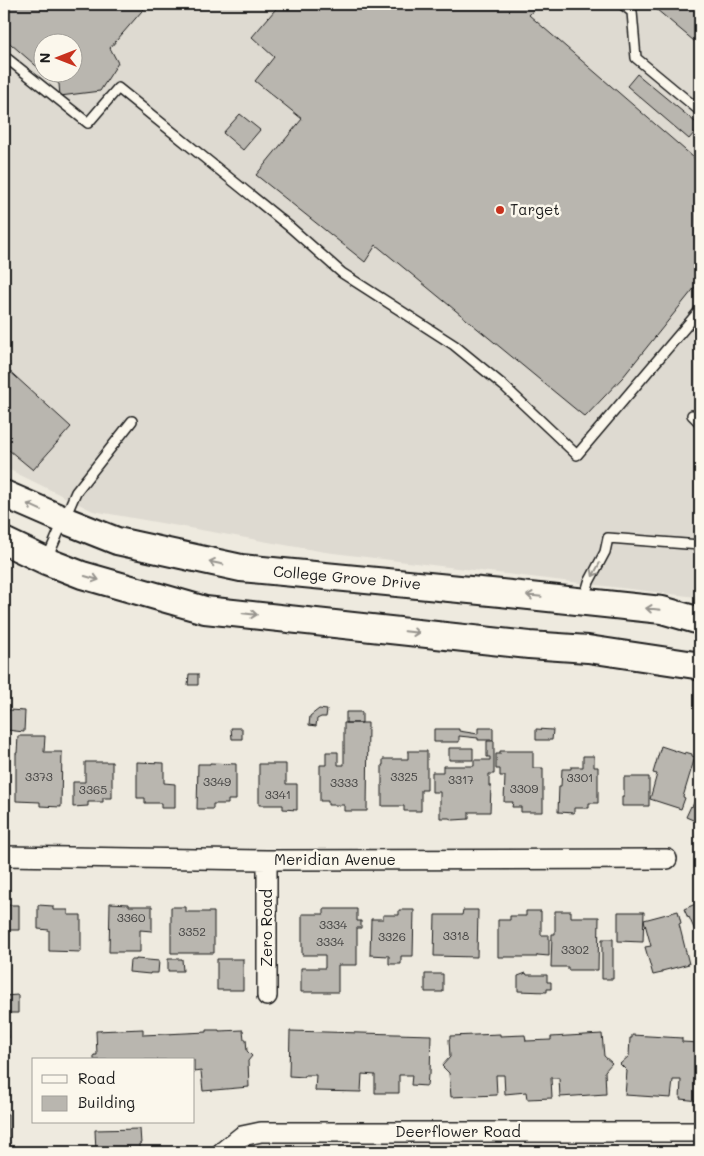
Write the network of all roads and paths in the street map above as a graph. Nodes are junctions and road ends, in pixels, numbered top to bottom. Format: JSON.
{"nodes":[{"id":1,"x":622,"y":4,"type":"edge"},
{"id":2,"x":4,"y":56,"type":"edge"},
{"id":3,"x":700,"y":111,"type":"edge"},
{"id":4,"x":700,"y":310,"type":"edge"},
{"id":5,"x":692,"y":416,"type":"dead end"},
{"id":6,"x":132,"y":421,"type":"dead end"},
{"id":7,"x":700,"y":423,"type":"edge"},
{"id":8,"x":4,"y":494,"type":"edge"},
{"id":9,"x":64,"y":520,"type":"junction"},
{"id":10,"x":4,"y":541,"type":"edge"},
{"id":11,"x":700,"y":545,"type":"edge"},
{"id":12,"x":46,"y":562,"type":"junction"},
{"id":13,"x":583,"y":602,"type":"junction"},
{"id":14,"x":700,"y":621,"type":"edge"},
{"id":15,"x":700,"y":667,"type":"edge"},
{"id":16,"x":4,"y":856,"type":"edge"},
{"id":17,"x":667,"y":859,"type":"dead end"},
{"id":18,"x":267,"y":860,"type":"junction"},
{"id":19,"x":267,"y":996,"type":"dead end"},
{"id":20,"x":700,"y":1132,"type":"edge"},
{"id":21,"x":222,"y":1152,"type":"edge"}],
"edges":[{"from":1,"to":3,"type":"lane"},
{"from":2,"to":4,"type":"lane"},
{"from":5,"to":7,"type":"lane"},
{"from":6,"to":9,"type":"lane"},
{"from":9,"to":8,"type":"main road","name":"College Grove Drive","one_way":true},
{"from":9,"to":12,"type":"lane"},
{"from":13,"to":9,"type":"main road","name":"College Grove Drive","one_way":true},
{"from":10,"to":12,"type":"main road"},
{"from":11,"to":13,"type":"lane","one_way":true},
{"from":12,"to":15,"type":"main road","one_way":true},
{"from":14,"to":13,"type":"main road","name":"College Grove Drive","one_way":true},
{"from":16,"to":18,"type":"street","name":"Meridian Avenue"},
{"from":17,"to":18,"type":"street","name":"Meridian Avenue"},
{"from":18,"to":19,"type":"street","name":"Zero Road"},
{"from":20,"to":21,"type":"street","name":"Deerflower Road"}]}
